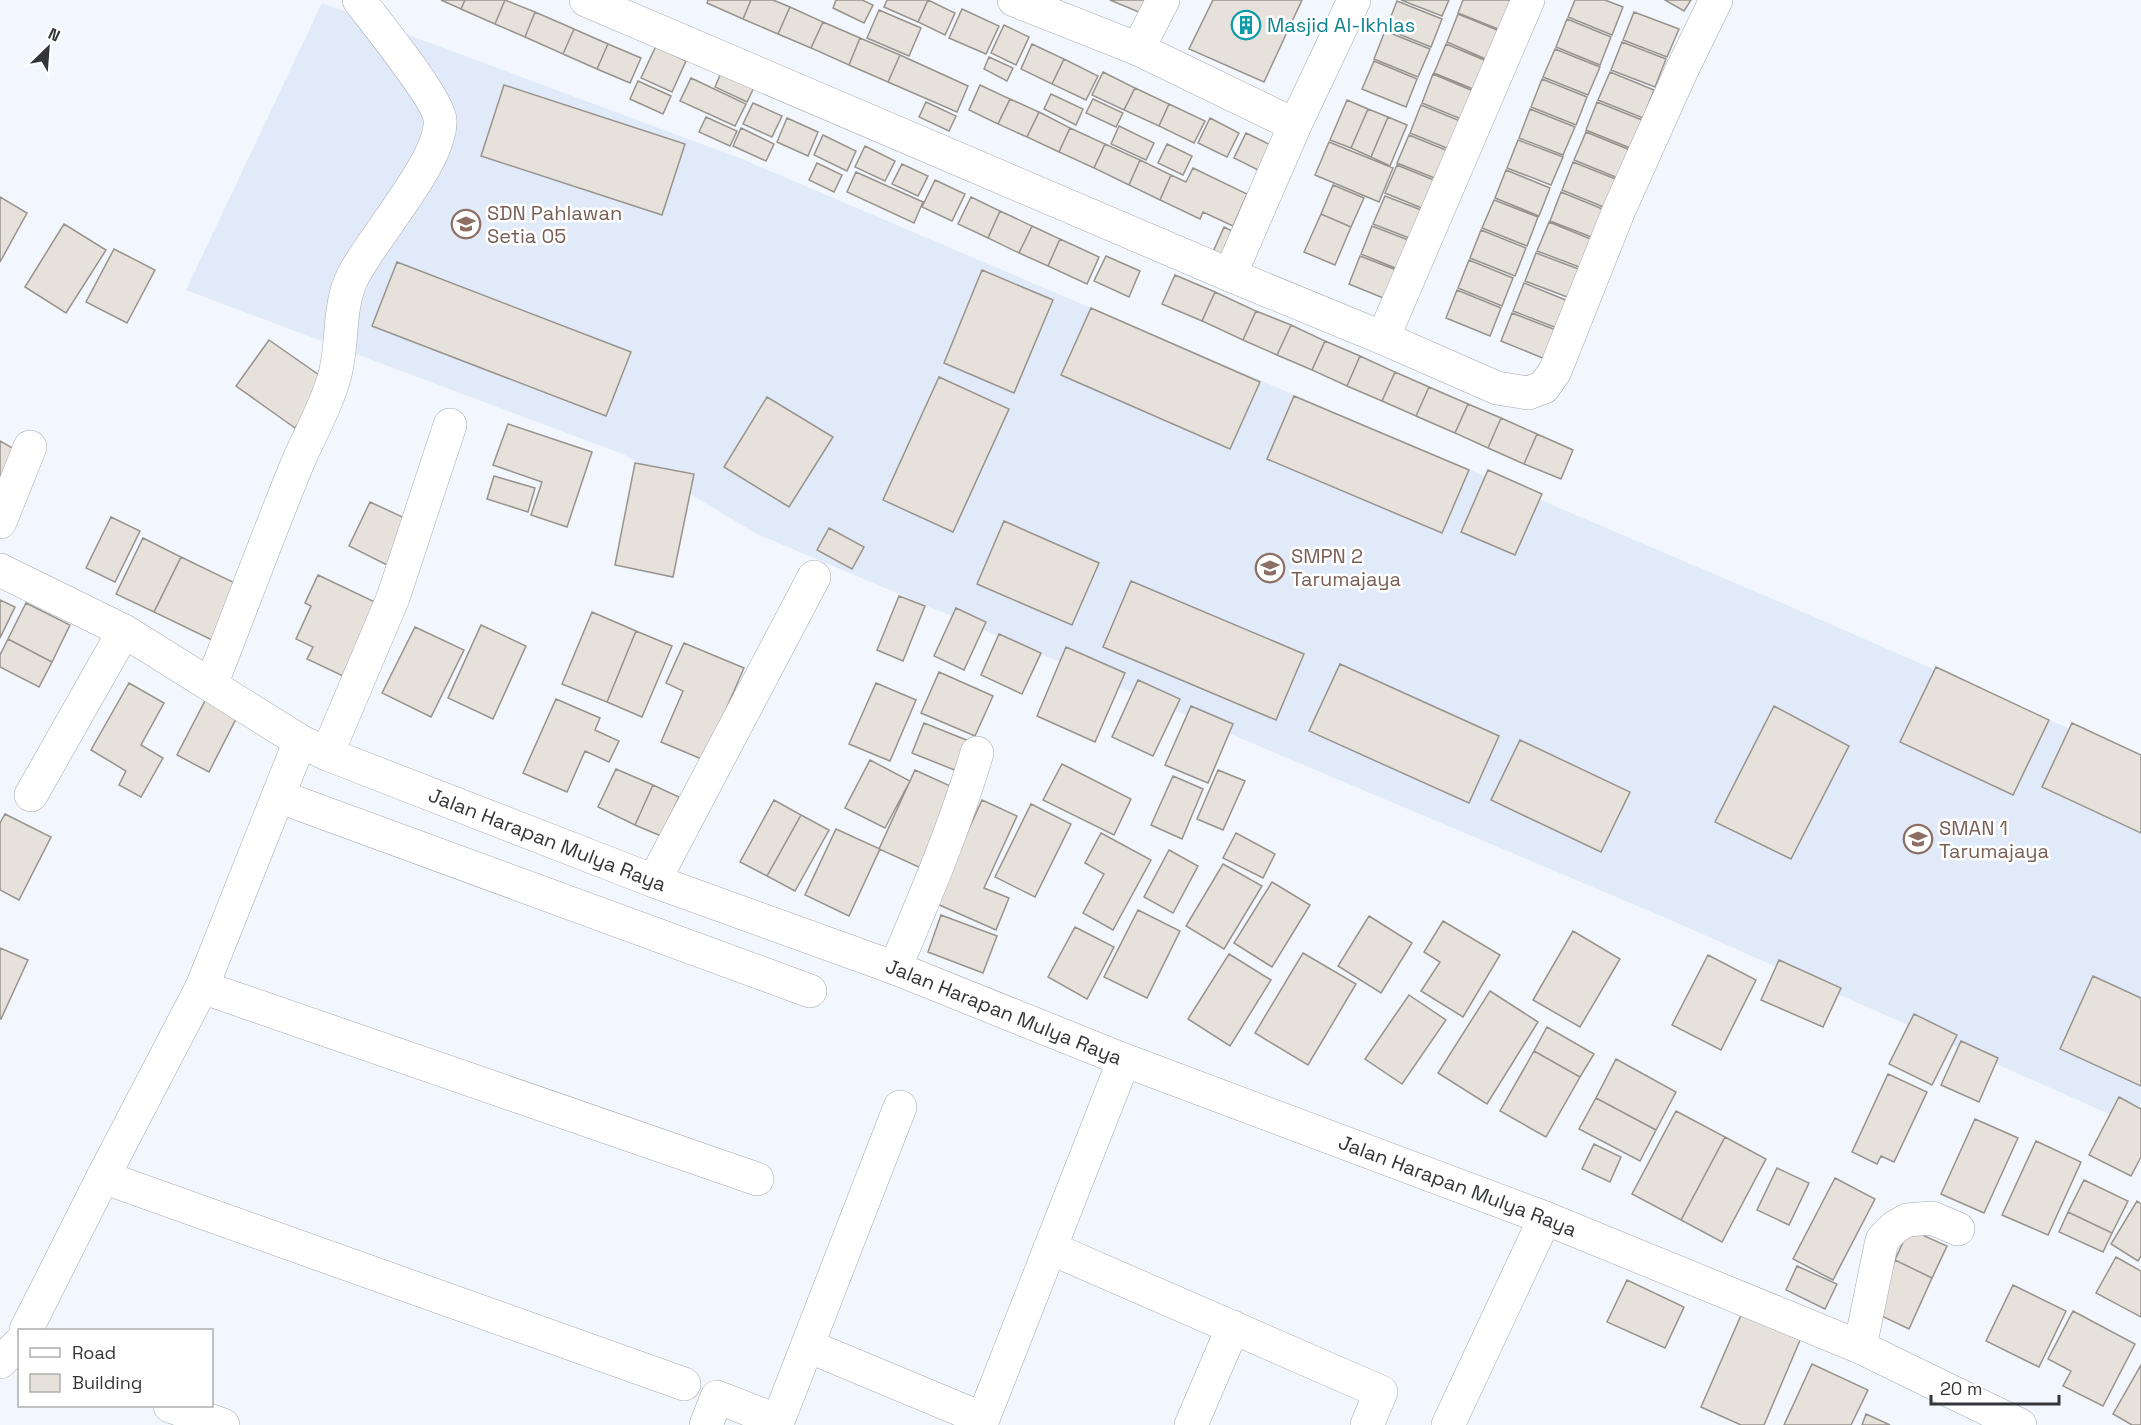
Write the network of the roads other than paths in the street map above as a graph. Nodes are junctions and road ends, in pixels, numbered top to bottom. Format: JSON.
{"nodes":[{"id":1,"x":359,"y":0,"type":"edge"},
{"id":2,"x":586,"y":0,"type":"edge"},
{"id":3,"x":1014,"y":0,"type":"edge"},
{"id":4,"x":1163,"y":0,"type":"edge"},
{"id":5,"x":1354,"y":0,"type":"edge"},
{"id":6,"x":1528,"y":0,"type":"edge"},
{"id":7,"x":1716,"y":0,"type":"edge"},
{"id":8,"x":1138,"y":49,"type":"junction"},
{"id":9,"x":1295,"y":124,"type":"junction"},
{"id":10,"x":1230,"y":275,"type":"junction"},
{"id":11,"x":1383,"y":338,"type":"junction"},
{"id":12,"x":450,"y":425,"type":"dead end"},
{"id":13,"x":30,"y":447,"type":"dead end"},
{"id":14,"x":0,"y":522,"type":"edge"},
{"id":15,"x":0,"y":570,"type":"edge"},
{"id":16,"x":814,"y":577,"type":"dead end"},
{"id":17,"x":124,"y":632,"type":"junction"},
{"id":18,"x":211,"y":685,"type":"junction"},
{"id":19,"x":313,"y":747,"type":"junction"},
{"id":20,"x":977,"y":753,"type":"dead end"},
{"id":21,"x":31,"y":795,"type":"dead end"},
{"id":22,"x":278,"y":796,"type":"junction"},
{"id":23,"x":654,"y":881,"type":"junction"},
{"id":24,"x":895,"y":968,"type":"junction"},
{"id":25,"x":202,"y":987,"type":"junction"},
{"id":26,"x":810,"y":991,"type":"dead end"},
{"id":27,"x":1124,"y":1060,"type":"junction"},
{"id":28,"x":900,"y":1107,"type":"dead end"},
{"id":29,"x":103,"y":1177,"type":"junction"},
{"id":30,"x":757,"y":1179,"type":"dead end"},
{"id":31,"x":1545,"y":1218,"type":"junction"},
{"id":32,"x":1958,"y":1229,"type":"dead end"},
{"id":33,"x":1050,"y":1248,"type":"junction"},
{"id":34,"x":1233,"y":1327,"type":"junction"},
{"id":35,"x":27,"y":1329,"type":"edge"},
{"id":36,"x":18,"y":1345,"type":"edge"},
{"id":37,"x":808,"y":1346,"type":"junction"},
{"id":38,"x":1860,"y":1347,"type":"junction"},
{"id":39,"x":0,"y":1362,"type":"edge"},
{"id":40,"x":684,"y":1384,"type":"dead end"},
{"id":41,"x":173,"y":1407,"type":"edge"},
{"id":42,"x":224,"y":1425,"type":"edge"},
{"id":43,"x":706,"y":1425,"type":"edge"},
{"id":44,"x":1191,"y":1425,"type":"edge"},
{"id":45,"x":1367,"y":1425,"type":"edge"},
{"id":46,"x":1448,"y":1425,"type":"edge"},
{"id":47,"x":2020,"y":1425,"type":"edge"}],
"edges":[{"from":1,"to":18,"type":"street"},
{"from":2,"to":10,"type":"street"},
{"from":3,"to":8,"type":"street"},
{"from":4,"to":8,"type":"street"},
{"from":5,"to":9,"type":"street"},
{"from":6,"to":11,"type":"street"},
{"from":7,"to":11,"type":"street"},
{"from":8,"to":9,"type":"street"},
{"from":9,"to":10,"type":"street"},
{"from":10,"to":11,"type":"street"},
{"from":12,"to":19,"type":"street"},
{"from":13,"to":14,"type":"street"},
{"from":15,"to":17,"type":"street","name":"Jalan Harapan Mulya Raya"},
{"from":16,"to":23,"type":"street"},
{"from":17,"to":18,"type":"street","name":"Jalan Harapan Mulya Raya"},
{"from":17,"to":21,"type":"street"},
{"from":18,"to":19,"type":"street","name":"Jalan Harapan Mulya Raya"},
{"from":19,"to":22,"type":"street"},
{"from":19,"to":23,"type":"street","name":"Jalan Harapan Mulya Raya"},
{"from":20,"to":24,"type":"street"},
{"from":22,"to":25,"type":"street"},
{"from":22,"to":26,"type":"street"},
{"from":23,"to":24,"type":"street","name":"Jalan Harapan Mulya Raya"},
{"from":24,"to":27,"type":"street","name":"Jalan Harapan Mulya Raya"},
{"from":25,"to":29,"type":"street"},
{"from":25,"to":30,"type":"street"},
{"from":27,"to":31,"type":"street","name":"Jalan Harapan Mulya Raya"},
{"from":27,"to":33,"type":"street"},
{"from":28,"to":37,"type":"street"},
{"from":29,"to":35,"type":"street"},
{"from":29,"to":40,"type":"street"},
{"from":31,"to":38,"type":"street","name":"Jalan Harapan Mulya Raya"},
{"from":31,"to":46,"type":"street"},
{"from":32,"to":38,"type":"street"},
{"from":33,"to":34,"type":"street"},
{"from":33,"to":37,"type":"street"},
{"from":34,"to":44,"type":"street"},
{"from":34,"to":45,"type":"street"},
{"from":36,"to":39,"type":"street"},
{"from":37,"to":43,"type":"street"},
{"from":38,"to":47,"type":"street","name":"Jalan Harapan Mulya Raya"},
{"from":41,"to":42,"type":"street"}]}
